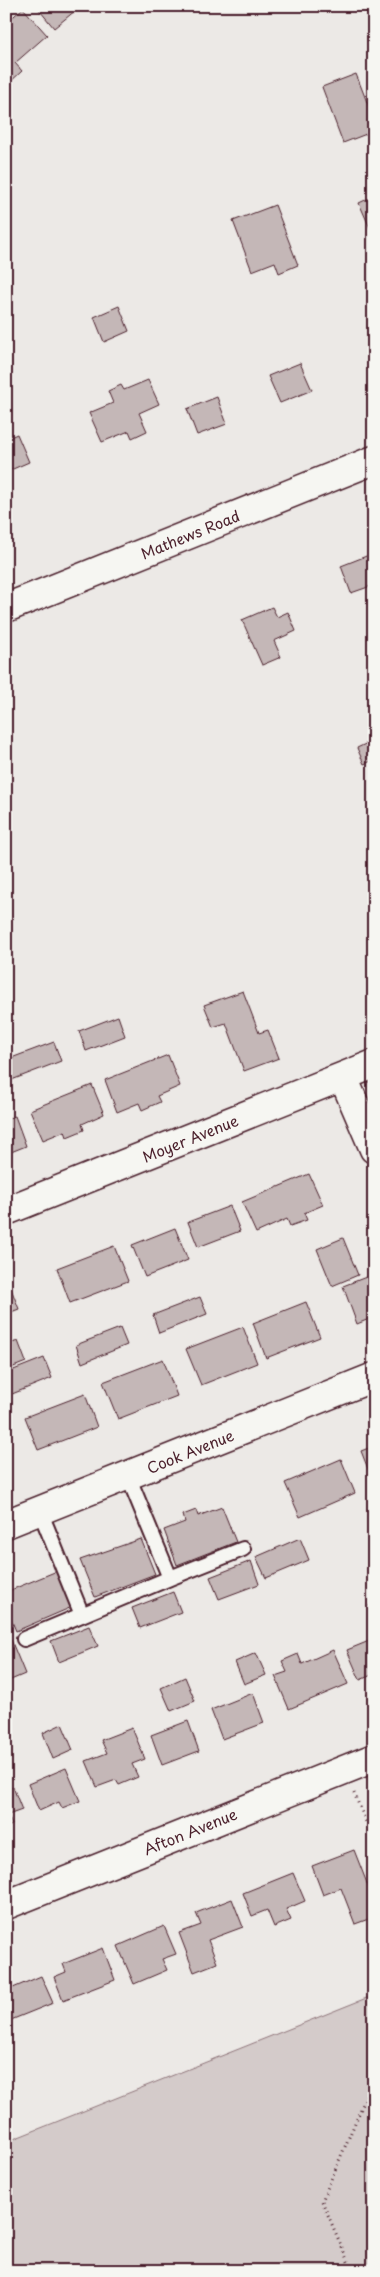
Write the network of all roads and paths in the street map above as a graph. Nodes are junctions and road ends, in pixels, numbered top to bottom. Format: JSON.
{"nodes":[{"id":1,"x":374,"y":460,"type":"edge"},
{"id":2,"x":6,"y":608,"type":"edge"},
{"id":3,"x":374,"y":1064,"type":"edge"},
{"id":4,"x":343,"y":1077,"type":"junction"},
{"id":5,"x":374,"y":1149,"type":"edge"},
{"id":6,"x":6,"y":1212,"type":"edge"},
{"id":7,"x":374,"y":1377,"type":"edge"},
{"id":8,"x":128,"y":1476,"type":"junction"},
{"id":9,"x":40,"y":1511,"type":"junction"},
{"id":10,"x":6,"y":1524,"type":"edge"},
{"id":11,"x":243,"y":1549,"type":"dead end"},
{"id":12,"x":170,"y":1578,"type":"junction"},
{"id":13,"x":82,"y":1615,"type":"junction"},
{"id":14,"x":24,"y":1639,"type":"dead end"},
{"id":15,"x":374,"y":1758,"type":"edge"},
{"id":16,"x":354,"y":1791,"type":"dead end"},
{"id":17,"x":374,"y":1841,"type":"edge"},
{"id":18,"x":6,"y":1905,"type":"edge"},
{"id":19,"x":374,"y":2078,"type":"edge"},
{"id":20,"x":352,"y":2271,"type":"edge"}],
"edges":[{"from":1,"to":2,"type":"street","name":"Mathews Road"},
{"from":3,"to":4,"type":"street","name":"Moyer Avenue"},
{"from":4,"to":5,"type":"street"},
{"from":4,"to":6,"type":"street","name":"Moyer Avenue"},
{"from":7,"to":8,"type":"street","name":"Cook Avenue"},
{"from":8,"to":9,"type":"street","name":"Cook Avenue"},
{"from":8,"to":12,"type":"lane"},
{"from":9,"to":10,"type":"street","name":"Cook Avenue"},
{"from":9,"to":13,"type":"lane"},
{"from":11,"to":12,"type":"lane"},
{"from":12,"to":13,"type":"lane"},
{"from":13,"to":14,"type":"lane"},
{"from":15,"to":18,"type":"street","name":"Afton Avenue"},
{"from":16,"to":17,"type":"path"},
{"from":19,"to":20,"type":"path"}]}
